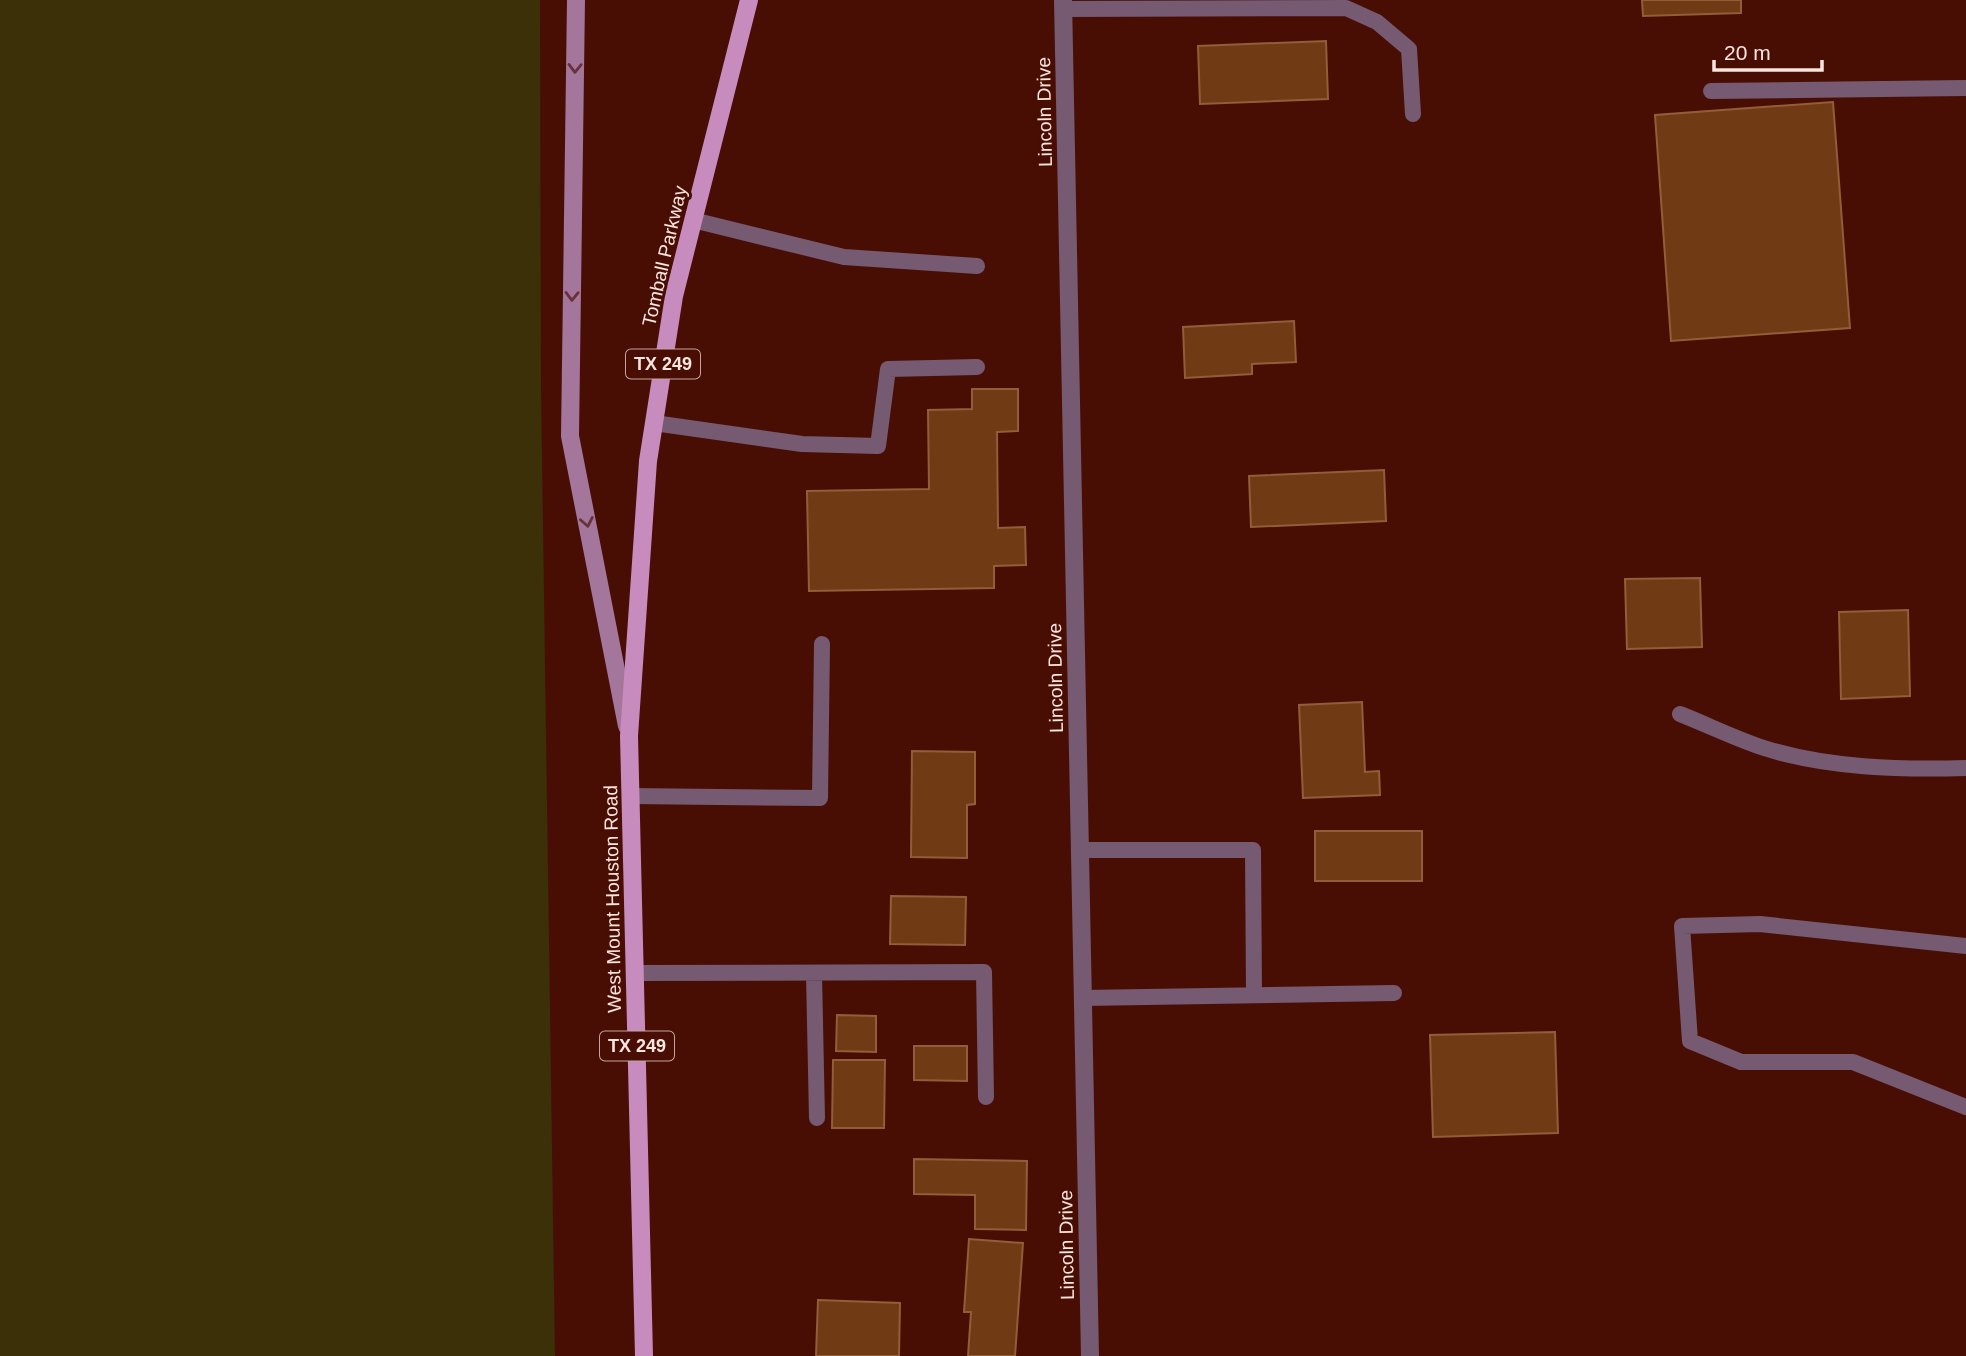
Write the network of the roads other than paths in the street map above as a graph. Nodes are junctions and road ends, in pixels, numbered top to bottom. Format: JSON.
{"nodes":[{"id":1,"x":576,"y":0,"type":"edge"},
{"id":2,"x":749,"y":0,"type":"edge"},
{"id":3,"x":1063,"y":4,"type":"edge"},
{"id":4,"x":1966,"y":88,"type":"edge"},
{"id":5,"x":1711,"y":91,"type":"dead end"},
{"id":6,"x":1413,"y":114,"type":"dead end"},
{"id":7,"x":693,"y":220,"type":"junction"},
{"id":8,"x":977,"y":266,"type":"dead end"},
{"id":9,"x":977,"y":367,"type":"dead end"},
{"id":10,"x":654,"y":423,"type":"junction"},
{"id":11,"x":822,"y":644,"type":"dead end"},
{"id":12,"x":1680,"y":714,"type":"dead end"},
{"id":13,"x":629,"y":736,"type":"junction"},
{"id":14,"x":1966,"y":768,"type":"edge"},
{"id":15,"x":631,"y":796,"type":"junction"},
{"id":16,"x":1079,"y":850,"type":"junction"},
{"id":17,"x":1966,"y":946,"type":"edge"},
{"id":18,"x":635,"y":973,"type":"junction"},
{"id":19,"x":814,"y":974,"type":"junction"},
{"id":20,"x":1394,"y":993,"type":"dead end"},
{"id":21,"x":1254,"y":995,"type":"junction"},
{"id":22,"x":1083,"y":998,"type":"junction"},
{"id":23,"x":986,"y":1097,"type":"dead end"},
{"id":24,"x":1966,"y":1107,"type":"edge"},
{"id":25,"x":817,"y":1118,"type":"dead end"},
{"id":26,"x":644,"y":1356,"type":"edge"},
{"id":27,"x":1090,"y":1356,"type":"edge"}],
"edges":[{"from":1,"to":13,"type":"main road","one_way":true},
{"from":2,"to":7,"type":"main road","name":"Tomball Parkway","number":"TX 249"},
{"from":3,"to":6,"type":"lane"},
{"from":3,"to":16,"type":"street","name":"Lincoln Drive"},
{"from":4,"to":5,"type":"lane"},
{"from":7,"to":8,"type":"lane"},
{"from":7,"to":10,"type":"main road","name":"Tomball Parkway","number":"TX 249"},
{"from":9,"to":10,"type":"lane"},
{"from":10,"to":13,"type":"main road","name":"Tomball Parkway","number":"TX 249"},
{"from":11,"to":15,"type":"lane"},
{"from":12,"to":14,"type":"lane"},
{"from":13,"to":15,"type":"main road","name":"West Mount Houston Road","number":"TX 249"},
{"from":15,"to":18,"type":"main road","name":"West Mount Houston Road","number":"TX 249"},
{"from":16,"to":21,"type":"lane"},
{"from":16,"to":22,"type":"street","name":"Lincoln Drive"},
{"from":17,"to":24,"type":"lane"},
{"from":18,"to":19,"type":"lane"},
{"from":18,"to":26,"type":"main road","name":"West Mount Houston Road","number":"TX 249"},
{"from":19,"to":23,"type":"lane"},
{"from":19,"to":25,"type":"lane"},
{"from":20,"to":21,"type":"lane"},
{"from":21,"to":22,"type":"lane"},
{"from":22,"to":27,"type":"street","name":"Lincoln Drive"}]}
